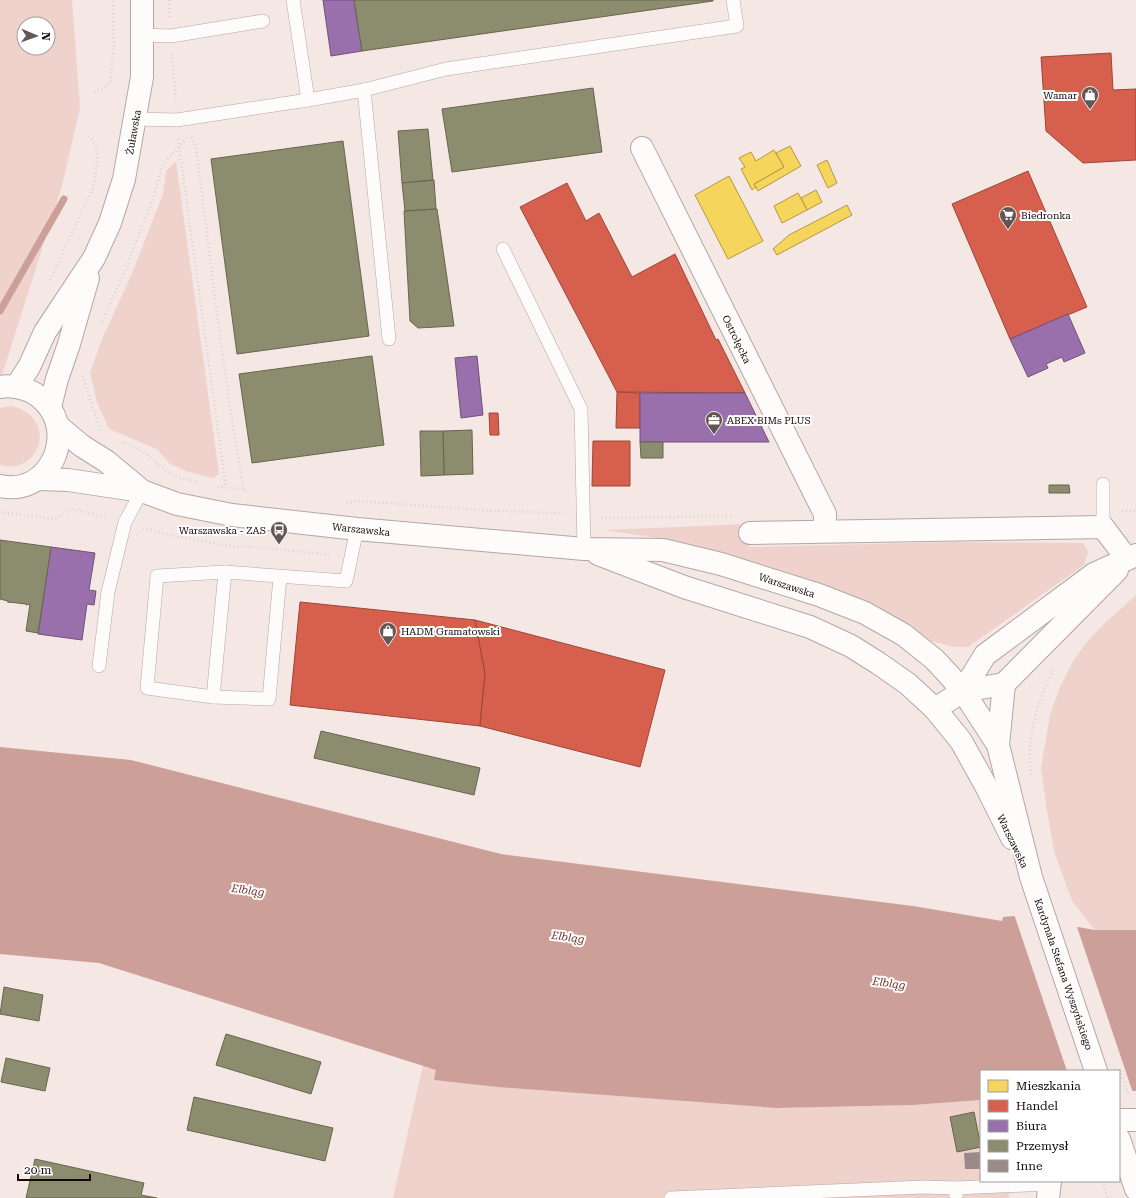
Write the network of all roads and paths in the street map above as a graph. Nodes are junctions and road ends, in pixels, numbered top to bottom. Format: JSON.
{"nodes":[{"id":1,"x":113,"y":0,"type":"edge"},
{"id":2,"x":142,"y":0,"type":"edge"},
{"id":3,"x":169,"y":0,"type":"edge"},
{"id":4,"x":293,"y":0,"type":"edge"},
{"id":5,"x":733,"y":0,"type":"edge"},
{"id":6,"x":263,"y":21,"type":"dead end"},
{"id":7,"x":142,"y":35,"type":"junction"},
{"id":8,"x":171,"y":36,"type":"junction"},
{"id":9,"x":364,"y":90,"type":"junction"},
{"id":10,"x":94,"y":92,"type":"dead end"},
{"id":11,"x":308,"y":100,"type":"junction"},
{"id":12,"x":135,"y":119,"type":"junction"},
{"id":13,"x":177,"y":120,"type":"junction"},
{"id":14,"x":87,"y":134,"type":"dead end"},
{"id":15,"x":179,"y":147,"type":"junction"},
{"id":16,"x":642,"y":148,"type":"dead end"},
{"id":17,"x":503,"y":248,"type":"dead end"},
{"id":18,"x":94,"y":258,"type":"junction"},
{"id":19,"x":49,"y":281,"type":"dead end"},
{"id":20,"x":100,"y":324,"type":"dead end"},
{"id":21,"x":389,"y":339,"type":"dead end"},
{"id":22,"x":82,"y":372,"type":"dead end"},
{"id":23,"x":8,"y":387,"type":"edge"},
{"id":24,"x":54,"y":417,"type":"junction"},
{"id":25,"x":103,"y":434,"type":"dead end"},
{"id":26,"x":122,"y":442,"type":"dead end"},
{"id":27,"x":38,"y":479,"type":"junction"},
{"id":28,"x":201,"y":483,"type":"dead end"},
{"id":29,"x":1103,"y":484,"type":"dead end"},
{"id":30,"x":0,"y":486,"type":"edge"},
{"id":31,"x":214,"y":486,"type":"dead end"},
{"id":32,"x":226,"y":488,"type":"junction"},
{"id":33,"x":244,"y":490,"type":"junction"},
{"id":34,"x":142,"y":491,"type":"junction"},
{"id":35,"x":253,"y":497,"type":"dead end"},
{"id":36,"x":344,"y":504,"type":"dead end"},
{"id":37,"x":1136,"y":511,"type":"edge"},
{"id":38,"x":0,"y":512,"type":"edge"},
{"id":39,"x":583,"y":515,"type":"junction"},
{"id":40,"x":733,"y":516,"type":"dead end"},
{"id":41,"x":1103,"y":519,"type":"junction"},
{"id":42,"x":125,"y":522,"type":"junction"},
{"id":43,"x":357,"y":529,"type":"junction"},
{"id":44,"x":825,"y":531,"type":"junction"},
{"id":45,"x":750,"y":533,"type":"dead end"},
{"id":46,"x":584,"y":549,"type":"junction"},
{"id":47,"x":352,"y":554,"type":"junction"},
{"id":48,"x":1132,"y":557,"type":"edge"},
{"id":49,"x":225,"y":572,"type":"junction"},
{"id":50,"x":280,"y":577,"type":"junction"},
{"id":51,"x":1057,"y":663,"type":"dead end"},
{"id":52,"x":99,"y":666,"type":"dead end"},
{"id":53,"x":1004,"y":684,"type":"junction"},
{"id":54,"x":962,"y":690,"type":"junction"},
{"id":55,"x":213,"y":697,"type":"junction"},
{"id":56,"x":935,"y":709,"type":"junction"},
{"id":57,"x":998,"y":745,"type":"junction"},
{"id":58,"x":1031,"y":776,"type":"dead end"},
{"id":59,"x":1031,"y":877,"type":"junction"},
{"id":60,"x":1096,"y":1070,"type":"edge"},
{"id":61,"x":1124,"y":1128,"type":"edge"},
{"id":62,"x":1102,"y":1182,"type":"edge"},
{"id":63,"x":1050,"y":1188,"type":"edge"},
{"id":64,"x":1136,"y":1189,"type":"edge"},
{"id":65,"x":956,"y":1193,"type":"edge"},
{"id":66,"x":771,"y":1196,"type":"edge"},
{"id":67,"x":671,"y":1198,"type":"edge"},
{"id":68,"x":1108,"y":1198,"type":"edge"}],
"edges":[{"from":1,"to":10,"type":"path"},
{"from":2,"to":7,"type":"main road","name":"Żuławska"},
{"from":3,"to":8,"type":"path"},
{"from":4,"to":11,"type":"lane"},
{"from":5,"to":9,"type":"lane"},
{"from":6,"to":8,"type":"lane"},
{"from":7,"to":8,"type":"lane"},
{"from":7,"to":12,"type":"main road","name":"Żuławska"},
{"from":8,"to":13,"type":"path"},
{"from":9,"to":11,"type":"lane"},
{"from":9,"to":21,"type":"lane"},
{"from":11,"to":13,"type":"lane"},
{"from":12,"to":13,"type":"lane"},
{"from":12,"to":18,"type":"main road","name":"Żuławska"},
{"from":14,"to":19,"type":"path"},
{"from":15,"to":20,"type":"path"},
{"from":15,"to":32,"type":"path"},
{"from":15,"to":33,"type":"path"},
{"from":16,"to":44,"type":"main road","name":"Ostrołęcka"},
{"from":17,"to":39,"type":"lane"},
{"from":18,"to":23,"type":"main road","name":"Żuławska"},
{"from":18,"to":24,"type":"main road","name":"Żuławska"},
{"from":22,"to":25,"type":"path"},
{"from":23,"to":24,"type":"main road","name":"Warszawska"},
{"from":24,"to":27,"type":"main road","name":"Żuławska"},
{"from":24,"to":34,"type":"main road","name":"Warszawska"},
{"from":26,"to":28,"type":"path"},
{"from":27,"to":30,"type":"main road"},
{"from":27,"to":34,"type":"main road","name":"Warszawska"},
{"from":29,"to":41,"type":"lane"},
{"from":31,"to":32,"type":"path"},
{"from":32,"to":33,"type":"path"},
{"from":33,"to":35,"type":"path"},
{"from":34,"to":42,"type":"lane"},
{"from":34,"to":43,"type":"main road","name":"Warszawska"},
{"from":36,"to":39,"type":"path"},
{"from":37,"to":41,"type":"path"},
{"from":38,"to":42,"type":"path"},
{"from":39,"to":40,"type":"path"},
{"from":39,"to":46,"type":"lane"},
{"from":41,"to":44,"type":"main road"},
{"from":41,"to":48,"type":"main road"},
{"from":42,"to":47,"type":"path"},
{"from":42,"to":52,"type":"lane"},
{"from":43,"to":46,"type":"main road","name":"Warszawska"},
{"from":43,"to":47,"type":"lane"},
{"from":44,"to":45,"type":"main road"},
{"from":46,"to":54,"type":"main road","name":"Warszawska"},
{"from":46,"to":56,"type":"main road","name":"Warszawska"},
{"from":47,"to":50,"type":"lane"},
{"from":48,"to":53,"type":"main road"},
{"from":48,"to":54,"type":"main road"},
{"from":49,"to":50,"type":"lane"},
{"from":49,"to":55,"type":"lane"},
{"from":49,"to":55,"type":"lane"},
{"from":50,"to":55,"type":"lane"},
{"from":51,"to":58,"type":"path"},
{"from":53,"to":54,"type":"main road"},
{"from":53,"to":57,"type":"main road","name":"Warszawska"},
{"from":54,"to":56,"type":"main road"},
{"from":54,"to":57,"type":"main road","name":"Warszawska"},
{"from":56,"to":59,"type":"main road","name":"Warszawska"},
{"from":57,"to":59,"type":"main road","name":"Warszawska"},
{"from":59,"to":60,"type":"main road","name":"Kardynała Stefana Wyszyńskiego"},
{"from":61,"to":64,"type":"main road"},
{"from":62,"to":68,"type":"path"},
{"from":63,"to":65,"type":"lane"},
{"from":65,"to":66,"type":"lane"},
{"from":66,"to":67,"type":"lane"}]}
